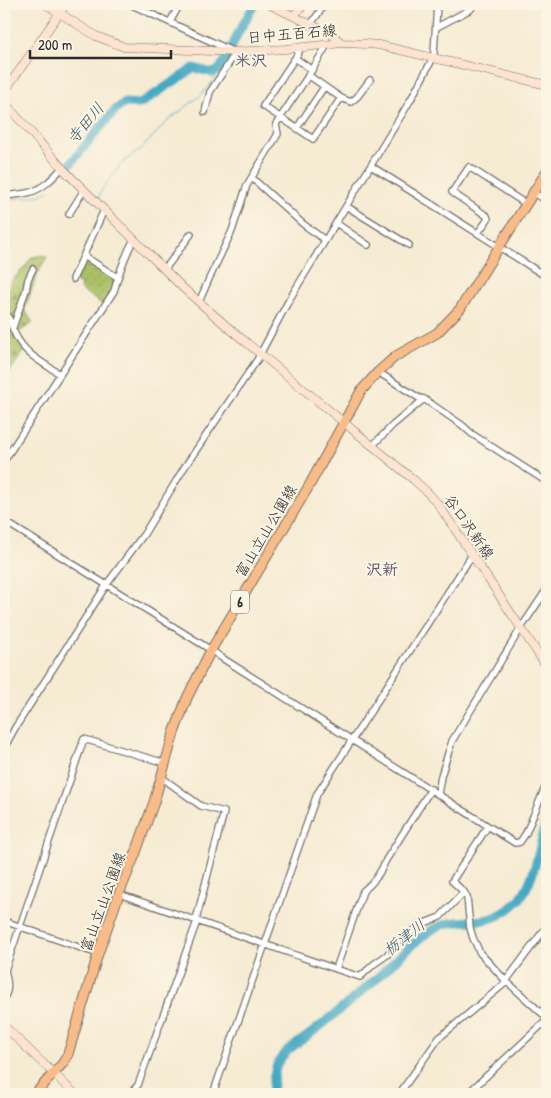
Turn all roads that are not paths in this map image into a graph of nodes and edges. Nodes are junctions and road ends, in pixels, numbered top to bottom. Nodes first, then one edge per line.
1 (45, 4) edge
2 (66, 4) edge
3 (130, 4) edge
4 (180, 4) edge
5 (268, 4) edge
6 (305, 4) edge
7 (324, 4) edge
8 (437, 4) edge
9 (474, 4) edge
10 (60, 13) junction
11 (293, 16) junction
12 (170, 22) junction
13 (311, 24) junction
14 (437, 27) junction
15 (342, 43) junction
16 (327, 45) junction
17 (301, 48) junction
18 (234, 52) junction
19 (294, 58) junction
20 (433, 58) junction
21 (312, 70) junction
22 (308, 76) junction
23 (370, 80) dead end
24 (547, 85) edge
25 (324, 87) junction
26 (4, 92) edge
27 (341, 98) junction
28 (4, 102) edge
29 (205, 112) dead end
30 (281, 117) junction
31 (297, 128) junction
32 (371, 166) junction
33 (62, 168) junction
34 (547, 171) edge
35 (252, 178) junction
36 (84, 190) junction
37 (534, 192) junction
38 (4, 197) edge
39 (547, 201) edge
40 (526, 204) junction
41 (346, 206) junction
42 (104, 210) junction
43 (69, 214) dead end
44 (336, 223) junction
45 (478, 233) junction
46 (191, 234) dead end
47 (134, 240) junction
48 (325, 240) junction
49 (368, 245) dead end
50 (408, 246) dead end
51 (500, 246) junction
52 (84, 256) junction
53 (33, 269) dead end
54 (165, 269) junction
55 (547, 276) edge
56 (118, 277) junction
57 (73, 279) dead end
58 (199, 302) junction
59 (8, 316) dead end
60 (13, 327) junction
61 (260, 354) junction
62 (378, 372) junction
63 (60, 374) junction
64 (424, 399) junction
65 (344, 423) junction
66 (372, 446) junction
67 (4, 461) edge
68 (547, 482) edge
69 (4, 521) edge
70 (472, 555) junction
71 (107, 584) junction
72 (547, 589) edge
73 (521, 628) junction
74 (211, 650) junction
75 (547, 667) edge
76 (352, 740) junction
77 (4, 748) edge
78 (165, 763) junction
79 (161, 777) junction
80 (547, 783) edge
81 (431, 789) junction
82 (438, 794) junction
83 (488, 826) junction
84 (464, 892) junction
85 (119, 894) junction
86 (4, 921) edge
87 (196, 921) junction
88 (20, 926) junction
89 (547, 926) edge
90 (264, 944) junction
91 (98, 954) junction
92 (336, 969) junction
93 (507, 981) junction
94 (4, 998) edge
95 (547, 1019) edge
96 (4, 1026) edge
97 (54, 1074) junction
98 (35, 1094) edge
99 (76, 1094) edge
100 (130, 1094) edge
101 (213, 1094) edge
102 (399, 1094) edge
103 (467, 1094) edge

1 - 10 main road, 日中五百石線
2 - 10 main road
3 - 12 street
4 - 12 street
5 - 11 main road
6 - 11 main road
7 - 13 street
8 - 14 street
9 - 14 street
10 - 18 main road, 日中五百石線
10 - 26 main road
11 - 13 main road
12 - 18 street
13 - 15 main road
14 - 20 street
15 - 16 main road, 日中五百石線
15 - 20 main road, 日中五百石線
16 - 17 main road, 日中五百石線
16 - 21 street
17 - 18 main road, 日中五百石線
17 - 19 street
18 - 29 street
19 - 21 street
19 - 30 street
20 - 24 main road, 日中五百石線
20 - 32 street
21 - 22 street
22 - 25 street
22 - 30 street
23 - 27 street
25 - 27 street
25 - 31 street
27 - 31 street
28 - 33 main road, 谷口沢新線
30 - 31 street
30 - 35 street
32 - 41 street
32 - 45 street
33 - 36 main road, 谷口沢新線
33 - 38 street
34 - 37 main road, 富山立山公園線 / 6
35 - 48 street
35 - 58 street
36 - 42 main road, 谷口沢新線
36 - 43 street
37 - 39 street
37 - 40 main road, 富山立山公園線 / 6
40 - 45 street
40 - 51 main road, 富山立山公園線 / 6
41 - 44 street
41 - 50 street
42 - 47 main road, 谷口沢新線
42 - 52 street
44 - 48 street
44 - 49 street
45 - 51 street
46 - 54 street
47 - 54 main road, 谷口沢新線
47 - 56 street
48 - 61 street
51 - 55 street
51 - 62 main road, 富山立山公園線 / 6
52 - 56 street
52 - 57 street
53 - 60 street
54 - 58 main road, 谷口沢新線
56 - 63 street
58 - 61 main road, 谷口沢新線
59 - 60 street
60 - 63 street
61 - 65 main road, 谷口沢新線
61 - 71 street
62 - 64 street
62 - 65 main road, 富山立山公園線 / 6
63 - 67 street
64 - 66 street
64 - 68 street
65 - 66 main road, 谷口沢新線
65 - 74 main road, 富山立山公園線 / 6
66 - 70 main road, 谷口沢新線
69 - 71 street
70 - 73 main road, 谷口沢新線
70 - 76 street
71 - 74 street
71 - 77 street
72 - 73 street
73 - 75 main road, 谷口沢新線
73 - 82 street
74 - 76 street
74 - 78 main road, 富山立山公園線 / 6
76 - 81 street
76 - 90 street
78 - 79 main road, 富山立山公園線 / 6
78 - 88 street
79 - 85 main road, 富山立山公園線 / 6
79 - 87 street
80 - 83 street
81 - 82 street
81 - 92 street
82 - 83 street
83 - 84 street
84 - 92 street
84 - 93 street
85 - 87 street
85 - 91 main road, 富山立山公園線 / 6
86 - 88 street
87 - 90 street
87 - 100 street
88 - 91 street
88 - 94 street
89 - 93 street
90 - 92 street
90 - 101 street
91 - 97 main road, 富山立山公園線 / 6
93 - 95 street
93 - 102 street
95 - 103 street
96 - 97 main road
97 - 98 main road, 富山立山公園線 / 6
97 - 99 main road

